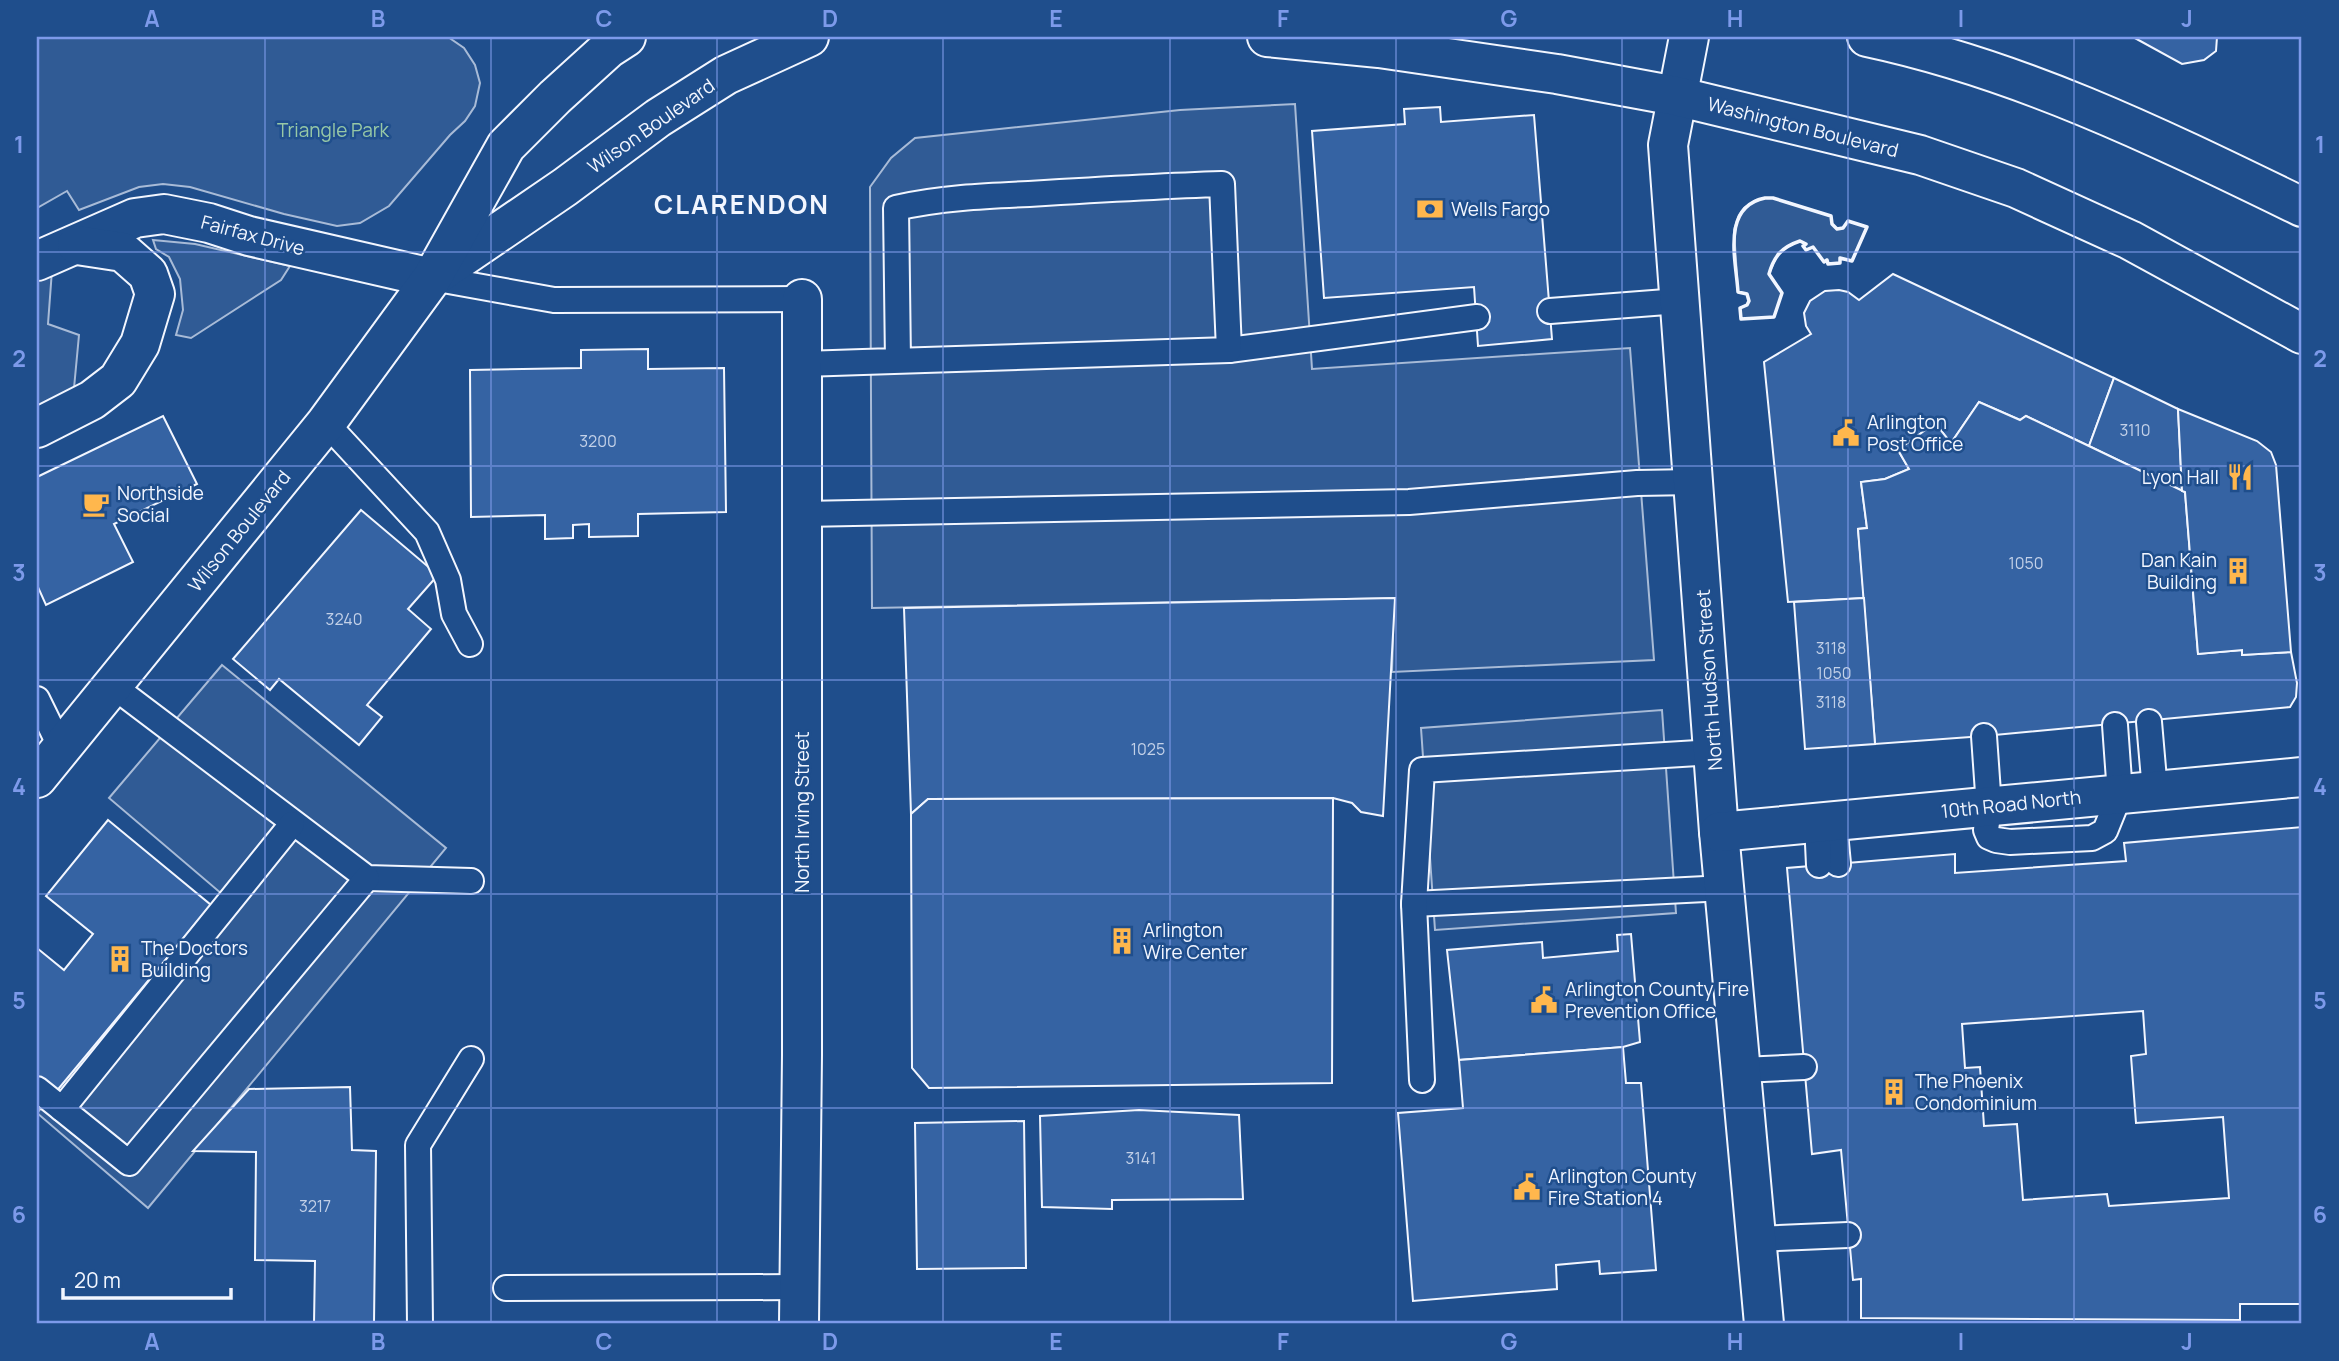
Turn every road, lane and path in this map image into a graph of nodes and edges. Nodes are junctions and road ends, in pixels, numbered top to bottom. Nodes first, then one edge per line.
1 (626, 37) edge
2 (809, 37) edge
3 (1267, 37) edge
4 (1689, 37) edge
5 (1867, 37) edge
6 (1676, 96) junction
7 (2302, 207) edge
8 (77, 244) junction
9 (37, 261) edge
10 (432, 278) junction
11 (802, 299) joint
12 (1679, 300) junction
13 (1550, 311) dead end
14 (1477, 317) dead end
15 (2302, 334) edge
16 (1229, 350) junction
17 (898, 361) junction
18 (803, 364) junction
19 (326, 423) junction
20 (37, 428) edge
21 (1694, 482) junction
22 (803, 514) junction
23 (470, 644) dead end
24 (113, 686) junction
25 (37, 699) edge
26 (2149, 722) dead end
27 (2115, 725) dead end
28 (1984, 736) dead end
29 (61, 748) junction
30 (1714, 752) junction
31 (2302, 777) edge
32 (37, 778) edge
33 (2138, 792) junction
34 (1989, 807) junction
35 (1825, 822) junction
36 (292, 824) junction
37 (1719, 832) junction
38 (1828, 864) dead end
39 (367, 878) junction
40 (471, 881) dead end
41 (1725, 888) junction
42 (1414, 904) junction
43 (471, 1059) dead end
44 (1804, 1067) dead end
45 (1742, 1070) junction
46 (1422, 1080) dead end
47 (37, 1089) edge
48 (62, 1109) junction
49 (1848, 1235) dead end
50 (1756, 1239) junction
51 (800, 1287) junction
52 (506, 1288) dead end
53 (420, 1324) edge
54 (799, 1324) edge
55 (1764, 1324) edge

1 - 10 street, Wilson Boulevard
2 - 10 street, Wilson Boulevard
3 - 6 street, Washington Boulevard
4 - 6 street, North Hudson Street
5 - 7 street
6 - 12 street, North Hudson Street
6 - 15 street, Washington Boulevard
8 - 9 street, Fairfax Drive
8 - 10 street, Fairfax Drive
8 - 20 street
10 - 11 lane
10 - 19 street, Wilson Boulevard
11 - 18 street, North Irving Street
12 - 13 lane
12 - 21 street, North Hudson Street
14 - 16 lane
16 - 17 lane
16 - 17 lane
17 - 18 lane
18 - 22 street, North Irving Street
19 - 23 lane
19 - 24 street, Wilson Boulevard
21 - 22 lane
21 - 30 street, North Hudson Street
22 - 51 street, North Irving Street
24 - 29 street, Wilson Boulevard
24 - 36 lane
25 - 29 lane
26 - 33 lane
27 - 33 lane
28 - 34 lane
29 - 32 street, Wilson Boulevard
30 - 37 street, North Hudson Street
30 - 42 lane
31 - 33 street, 10th Road North
33 - 34 street, 10th Road North
34 - 35 street, 10th Road North
35 - 37 street, 10th Road North
35 - 38 lane
36 - 39 lane
36 - 48 lane
37 - 41 street, North Hudson Street
39 - 40 lane
39 - 48 lane
41 - 42 lane
41 - 45 street, North Hudson Street
42 - 46 lane
43 - 53 lane
44 - 45 lane
45 - 50 street, North Hudson Street
47 - 48 lane
49 - 50 lane
50 - 55 street, North Hudson Street
51 - 52 lane
51 - 54 street, North Irving Street

